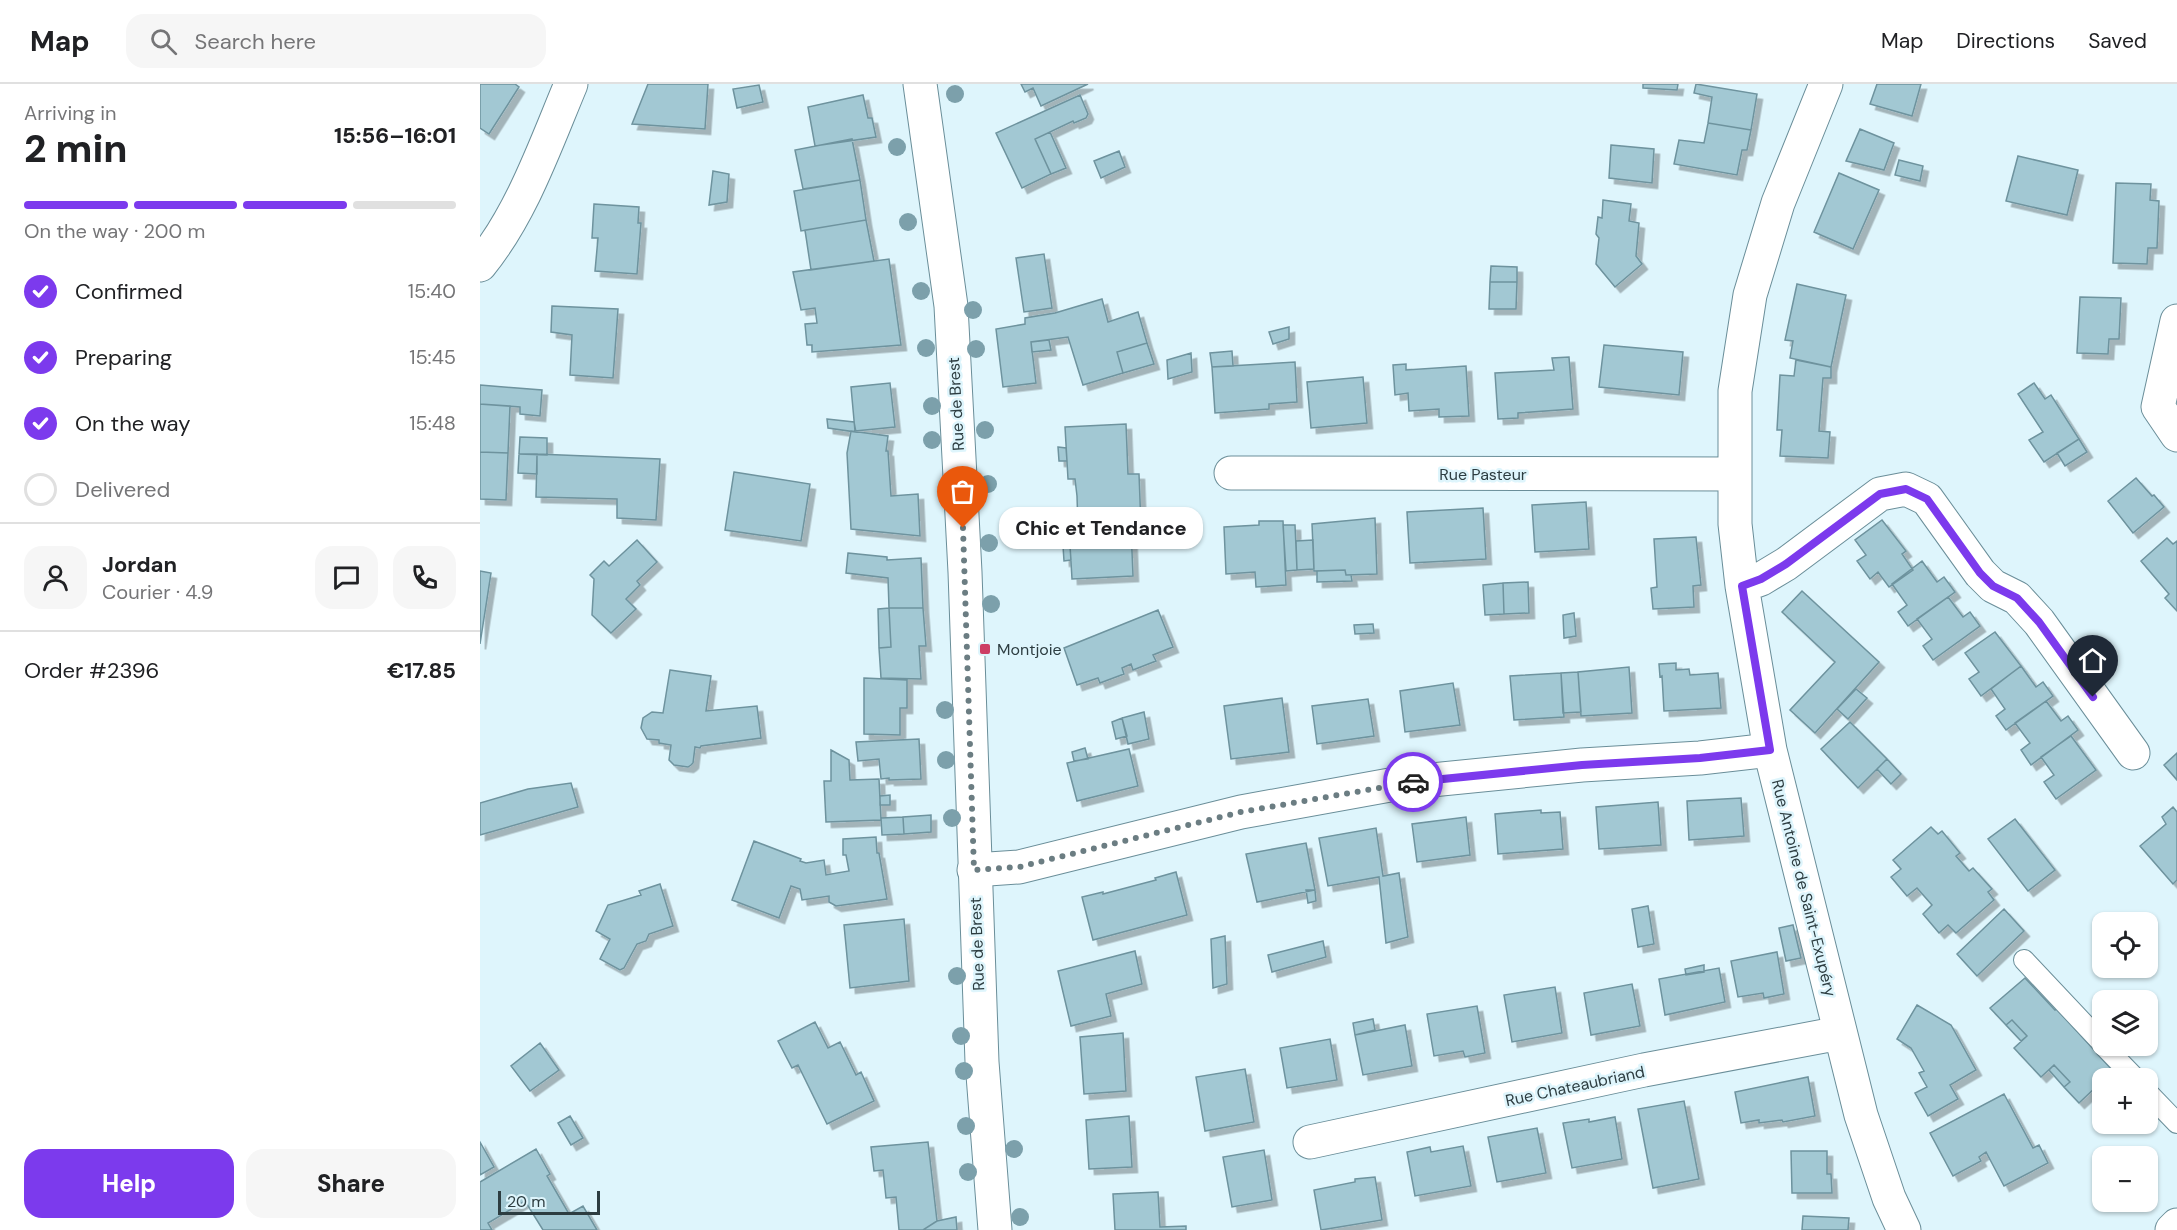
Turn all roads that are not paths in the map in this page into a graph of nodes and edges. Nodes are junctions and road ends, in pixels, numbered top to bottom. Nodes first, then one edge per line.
1 (572, 84) edge
2 (920, 84) edge
3 (1826, 84) edge
4 (480, 265) edge
5 (2177, 321) edge
6 (2177, 435) edge
7 (1231, 473) dead end
8 (1736, 474) junction
9 (1742, 586) junction
10 (1770, 750) junction
11 (2133, 753) dead end
12 (974, 870) junction
13 (2024, 960) dead end
14 (1840, 1033) junction
15 (2092, 1033) edge
16 (2114, 1056) edge
17 (2125, 1068) edge
18 (2158, 1103) edge
19 (2177, 1123) edge
20 (1310, 1142) dead end
21 (2177, 1225) edge
22 (995, 1230) edge
23 (1904, 1230) edge
24 (2172, 1230) edge

1 - 4 street
2 - 12 street, Rue de Brest
3 - 8 street, Rue Antoine de Saint-Exupéry
5 - 6 street
7 - 8 street, Rue Pasteur
8 - 9 street, Rue Antoine de Saint-Exupéry
9 - 10 street, Rue Antoine de Saint-Exupéry
9 - 11 street
10 - 12 street
10 - 14 street, Rue Antoine de Saint-Exupéry
12 - 22 street, Rue de Brest
13 - 15 lane
14 - 20 street, Rue Chateaubriand
14 - 23 street, Rue Antoine de Saint-Exupéry
16 - 17 lane
18 - 19 lane
21 - 24 street

